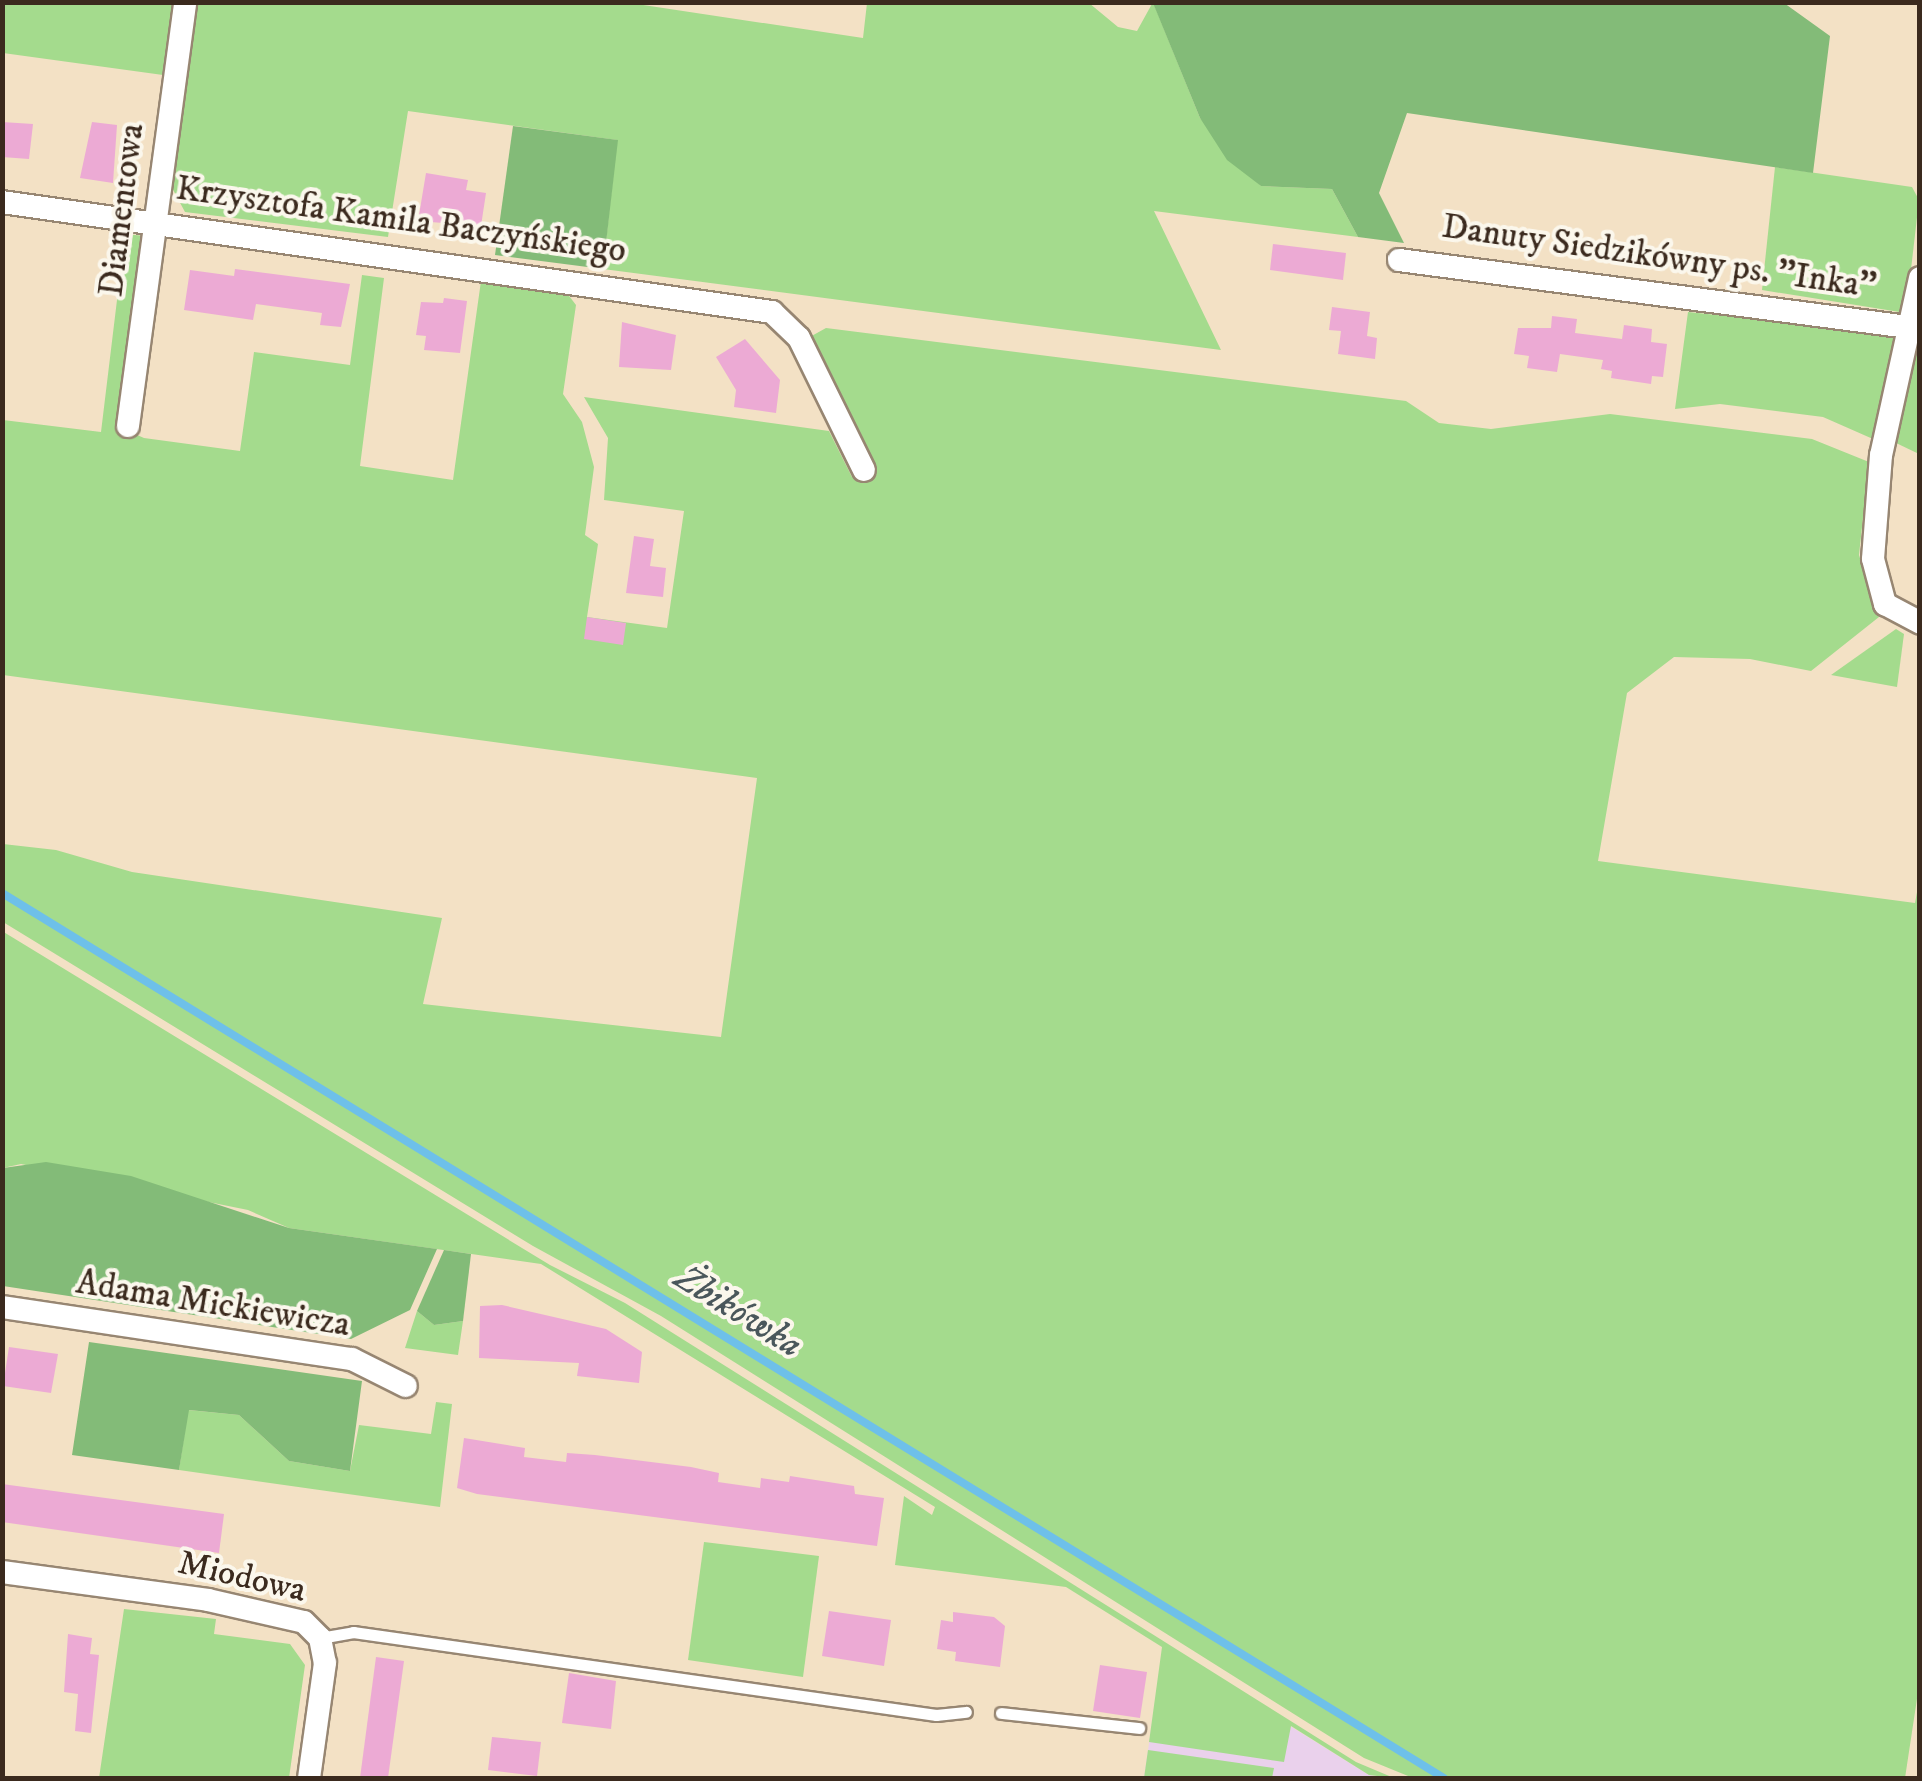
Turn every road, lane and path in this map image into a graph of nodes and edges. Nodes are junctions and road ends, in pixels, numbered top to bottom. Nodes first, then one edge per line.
1 (185, 2) edge
2 (2, 202) edge
3 (158, 222) junction
4 (1400, 260) dead end
5 (1920, 278) edge
6 (1908, 327) junction
7 (128, 426) dead end
8 (864, 470) dead end
9 (1914, 622) edge
10 (2, 1308) edge
11 (406, 1386) dead end
12 (2, 1572) edge
13 (320, 1638) junction
14 (966, 1712) dead end
15 (1002, 1713) dead end
16 (1138, 1728) dead end
17 (309, 1778) edge

1 - 3 street, Diamentowa
2 - 3 street, Krzysztofa Kamila Baczyńskiego
3 - 7 street, Diamentowa
3 - 8 street, Krzysztofa Kamila Baczyńskiego
4 - 6 street, Danuty Siedzikówny ps. "Inka"
5 - 6 street
6 - 9 street
10 - 11 street, Adama Mickiewicza
12 - 13 street, Miodowa
13 - 14 lane
13 - 17 street, Miodowa
15 - 16 lane

